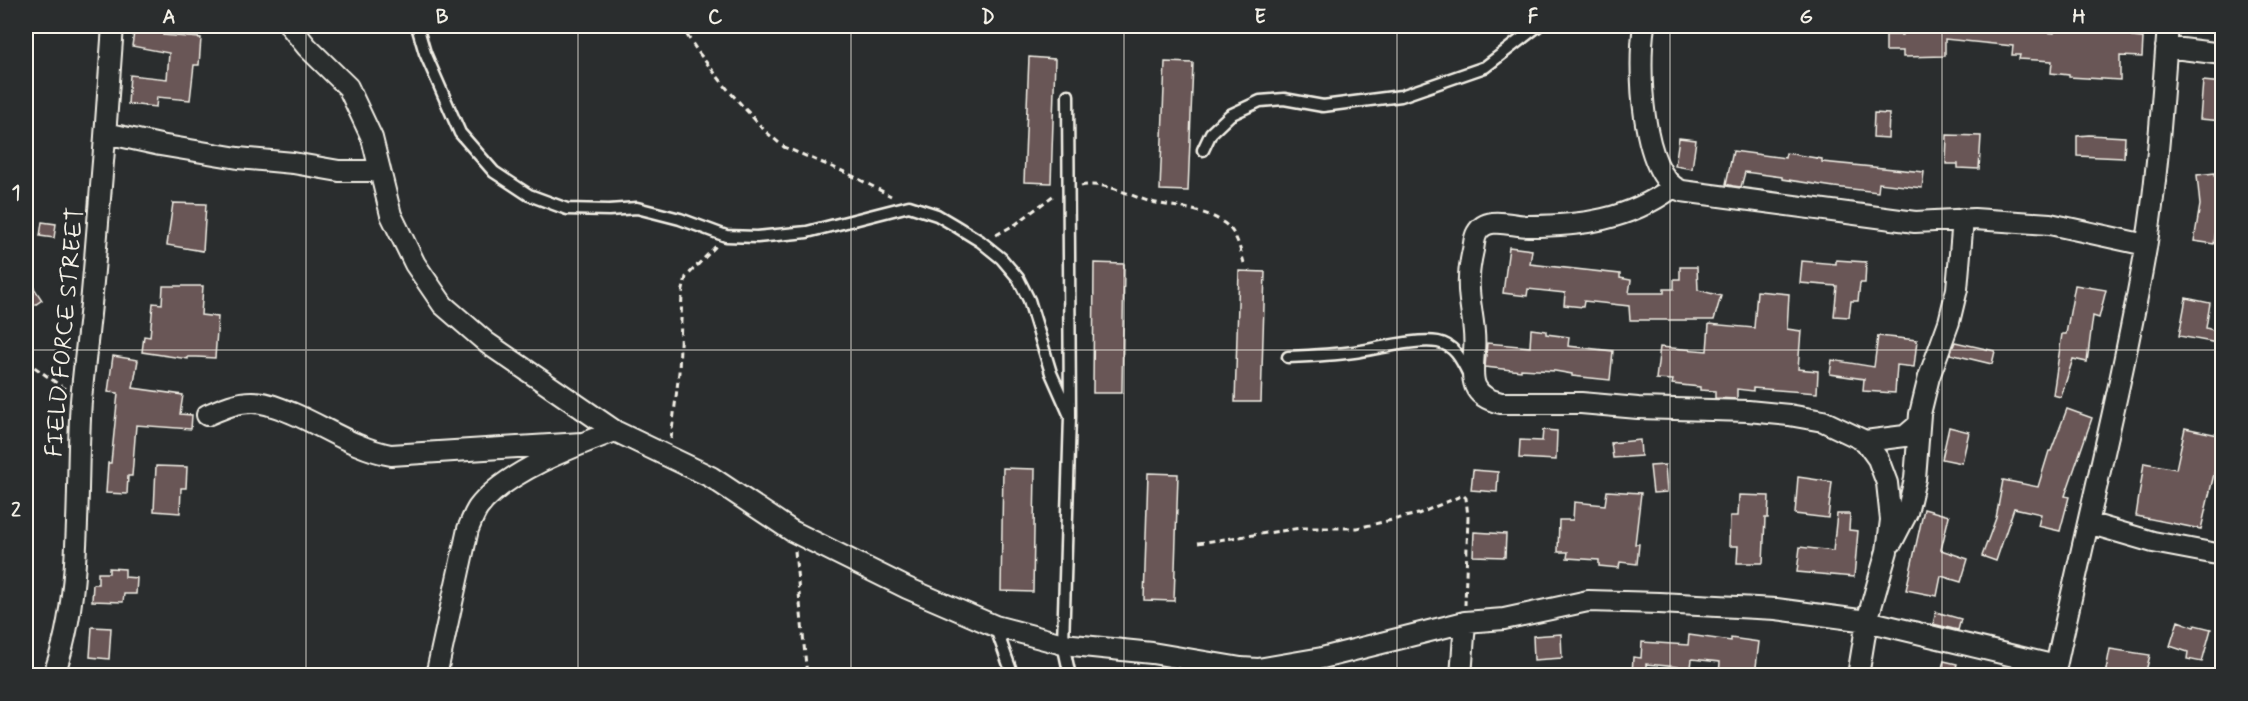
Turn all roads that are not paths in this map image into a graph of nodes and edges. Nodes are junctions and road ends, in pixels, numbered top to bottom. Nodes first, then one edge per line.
1 (113, 26) edge
2 (290, 26) edge
3 (417, 26) edge
4 (1538, 26) edge
5 (1644, 26) edge
6 (2168, 26) edge
7 (2166, 47) junction
8 (2223, 54) edge
9 (1068, 95) dead end
10 (106, 133) junction
11 (1203, 150) dead end
12 (380, 171) junction
13 (1672, 188) junction
14 (1963, 219) junction
15 (2146, 245) junction
16 (1288, 357) dead end
17 (1472, 380) junction
18 (207, 415) dead end
19 (1070, 416) junction
20 (1919, 424) junction
21 (615, 431) junction
22 (1865, 441) junction
23 (582, 443) junction
24 (2088, 523) junction
25 (1887, 551) junction
26 (2223, 555) edge
27 (1867, 621) junction
28 (1464, 622) junction
29 (994, 626) junction
30 (1063, 644) junction
31 (2055, 671) edge
32 (53, 675) edge
33 (436, 675) edge
34 (1012, 675) edge
35 (1070, 675) edge
36 (1461, 675) edge
37 (1858, 675) edge

1 - 10 street, FIELD FORCE STREET
2 - 12 street
3 - 19 lane
4 - 11 lane
5 - 13 street
6 - 7 street
7 - 8 street
7 - 15 street
9 - 19 lane
10 - 12 street
10 - 32 street, FIELD FORCE STREET
12 - 21 street
13 - 14 street
13 - 17 street
14 - 15 street
14 - 20 street
15 - 24 street
16 - 17 lane
17 - 22 street
18 - 23 street
19 - 30 lane
20 - 22 street
20 - 25 street
21 - 23 street
21 - 29 street
22 - 25 street
23 - 33 street
24 - 26 street
24 - 31 street
25 - 27 street
27 - 28 street
27 - 31 street
27 - 37 street
28 - 30 street
28 - 36 street
29 - 30 street
29 - 34 lane
30 - 35 lane

